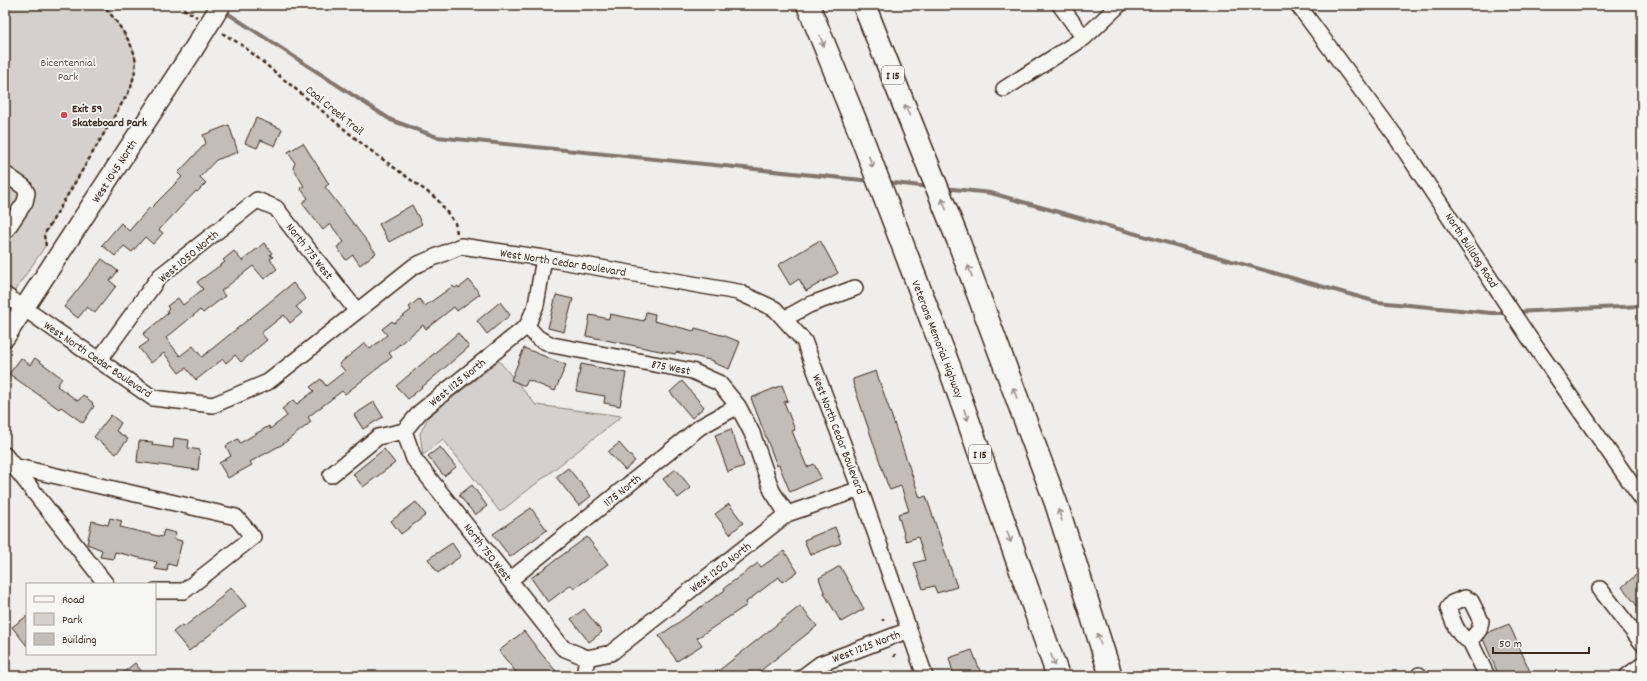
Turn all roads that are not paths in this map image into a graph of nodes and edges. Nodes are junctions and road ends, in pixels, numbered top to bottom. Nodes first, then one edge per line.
1 (222, 5) edge
2 (808, 5) edge
3 (864, 5) edge
4 (1060, 5) edge
5 (1119, 5) edge
6 (1298, 5) edge
7 (1084, 38) junction
8 (1004, 89) dead end
9 (5, 174) edge
10 (257, 200) joint
11 (5, 232) edge
12 (544, 258) junction
13 (855, 288) dead end
14 (5, 294) edge
15 (24, 310) junction
16 (356, 310) junction
17 (784, 319) junction
18 (527, 326) junction
19 (5, 337) edge
20 (99, 360) junction
21 (738, 406) junction
22 (404, 431) junction
23 (9, 461) edge
24 (331, 475) dead end
25 (860, 489) junction
26 (1642, 499) edge
27 (788, 514) junction
28 (510, 580) junction
29 (105, 583) edge
30 (1600, 589) dead end
31 (156, 591) edge
32 (909, 630) junction
33 (1470, 641) dead end
34 (1642, 643) edge
35 (587, 658) junction
36 (1642, 665) edge
37 (584, 676) edge
38 (804, 676) edge
39 (925, 676) edge
40 (1058, 676) edge
41 (1111, 676) edge
42 (1487, 676) edge
43 (1626, 676) edge

1 - 15 main road, West 1045 North, bridge
2 -> 40 highway, Veterans Memorial Highway / I 15
41 -> 3 highway, I 15
4 - 7 street
5 - 7 street
6 - 26 street, North Bulldog Road
7 - 8 street
9 - 11 street
10 - 16 street, North 775 West
10 - 20 street, West 1050 North
12 - 16 street, West North Cedar Boulevard
12 - 17 street, West North Cedar Boulevard
12 - 18 street, West 1125 North
13 - 17 street
14 - 15 street, West North Cedar Boulevard
15 - 19 main road, West 1045 North
15 - 20 street, West North Cedar Boulevard
16 - 20 street, West North Cedar Boulevard
17 - 25 street, West North Cedar Boulevard
18 - 21 street, 875 West
18 - 22 street, West 1125 North
21 - 27 street, 875 West
21 - 28 street, 1175 North
22 - 24 street
22 - 28 street, North 750 West
23 - 29 street
23 - 31 street
25 - 27 street, West 1200 North
25 - 32 street, West North Cedar Boulevard
27 - 35 street, West 1200 North
28 - 35 street, North 750 West
30 - 34 street
32 - 38 street, West 1225 North
32 - 39 street, West North Cedar Boulevard
33 - 42 street
35 - 37 street
36 - 43 street

